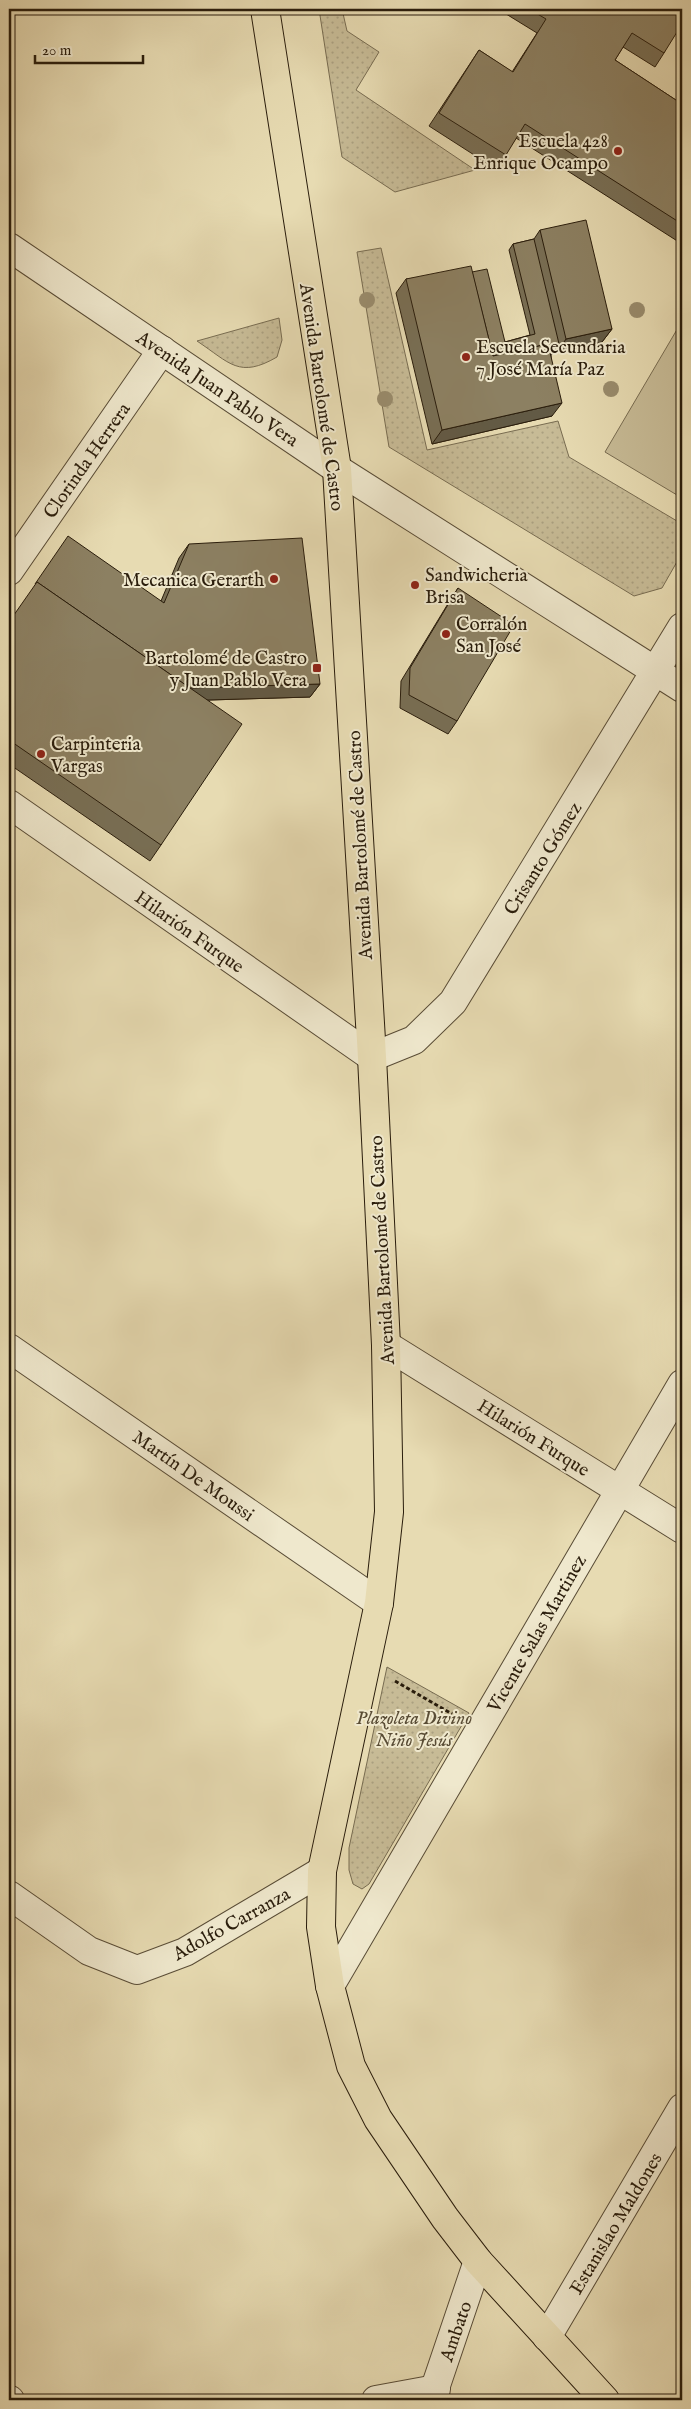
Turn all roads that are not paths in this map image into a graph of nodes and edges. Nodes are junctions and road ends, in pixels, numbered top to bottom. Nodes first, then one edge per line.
1 (265, 9) edge
2 (9, 247) edge
3 (162, 350) junction
4 (337, 469) junction
5 (9, 570) edge
6 (682, 627) edge
7 (656, 671) junction
8 (682, 688) edge
9 (9, 804) edge
10 (372, 1057) junction
11 (386, 1345) junction
12 (9, 1348) edge
13 (682, 1384) edge
14 (619, 1490) junction
15 (682, 1529) edge
16 (379, 1603) junction
17 (322, 1871) junction
18 (9, 1895) edge
19 (330, 1986) junction
20 (682, 2108) edge
21 (478, 2261) junction
22 (547, 2337) junction
23 (433, 2394) edge
24 (376, 2400) edge
25 (605, 2400) edge

1 - 4 main road, Avenida Bartolomé de Castro
2 - 3 street, Avenida Juan Pablo Vera
3 - 4 street, Avenida Juan Pablo Vera
3 - 5 street, Clorinda Herrera
4 - 7 street, Avenida Juan Pablo Vera
4 - 10 main road, Avenida Bartolomé de Castro
6 - 7 street, Crisanto Gómez
7 - 8 street, Avenida Juan Pablo Vera
7 - 10 street, Crisanto Gómez
9 - 10 street, Hilarión Furque
10 - 11 main road, Avenida Bartolomé de Castro
11 - 14 street, Hilarión Furque
11 - 16 main road, Avenida Bartolomé de Castro
12 - 16 street, Martín De Moussi
13 - 14 street, Vicente Salas Martinez
14 - 15 street, Hilarión Furque
14 - 19 street, Vicente Salas Martinez
16 - 17 main road, Avenida Bartolomé de Castro
17 - 18 street, Adolfo Carranza
17 - 19 main road, Avenida Bartolomé de Castro
19 - 21 main road, Avenida Bartolomé de Castro
20 - 22 street, Estanislao Maldones
21 - 22 main road, Avenida Bartolomé de Castro
21 - 23 street, Ambato
22 - 25 main road, Avenida Bartolomé de Castro
23 - 24 street

